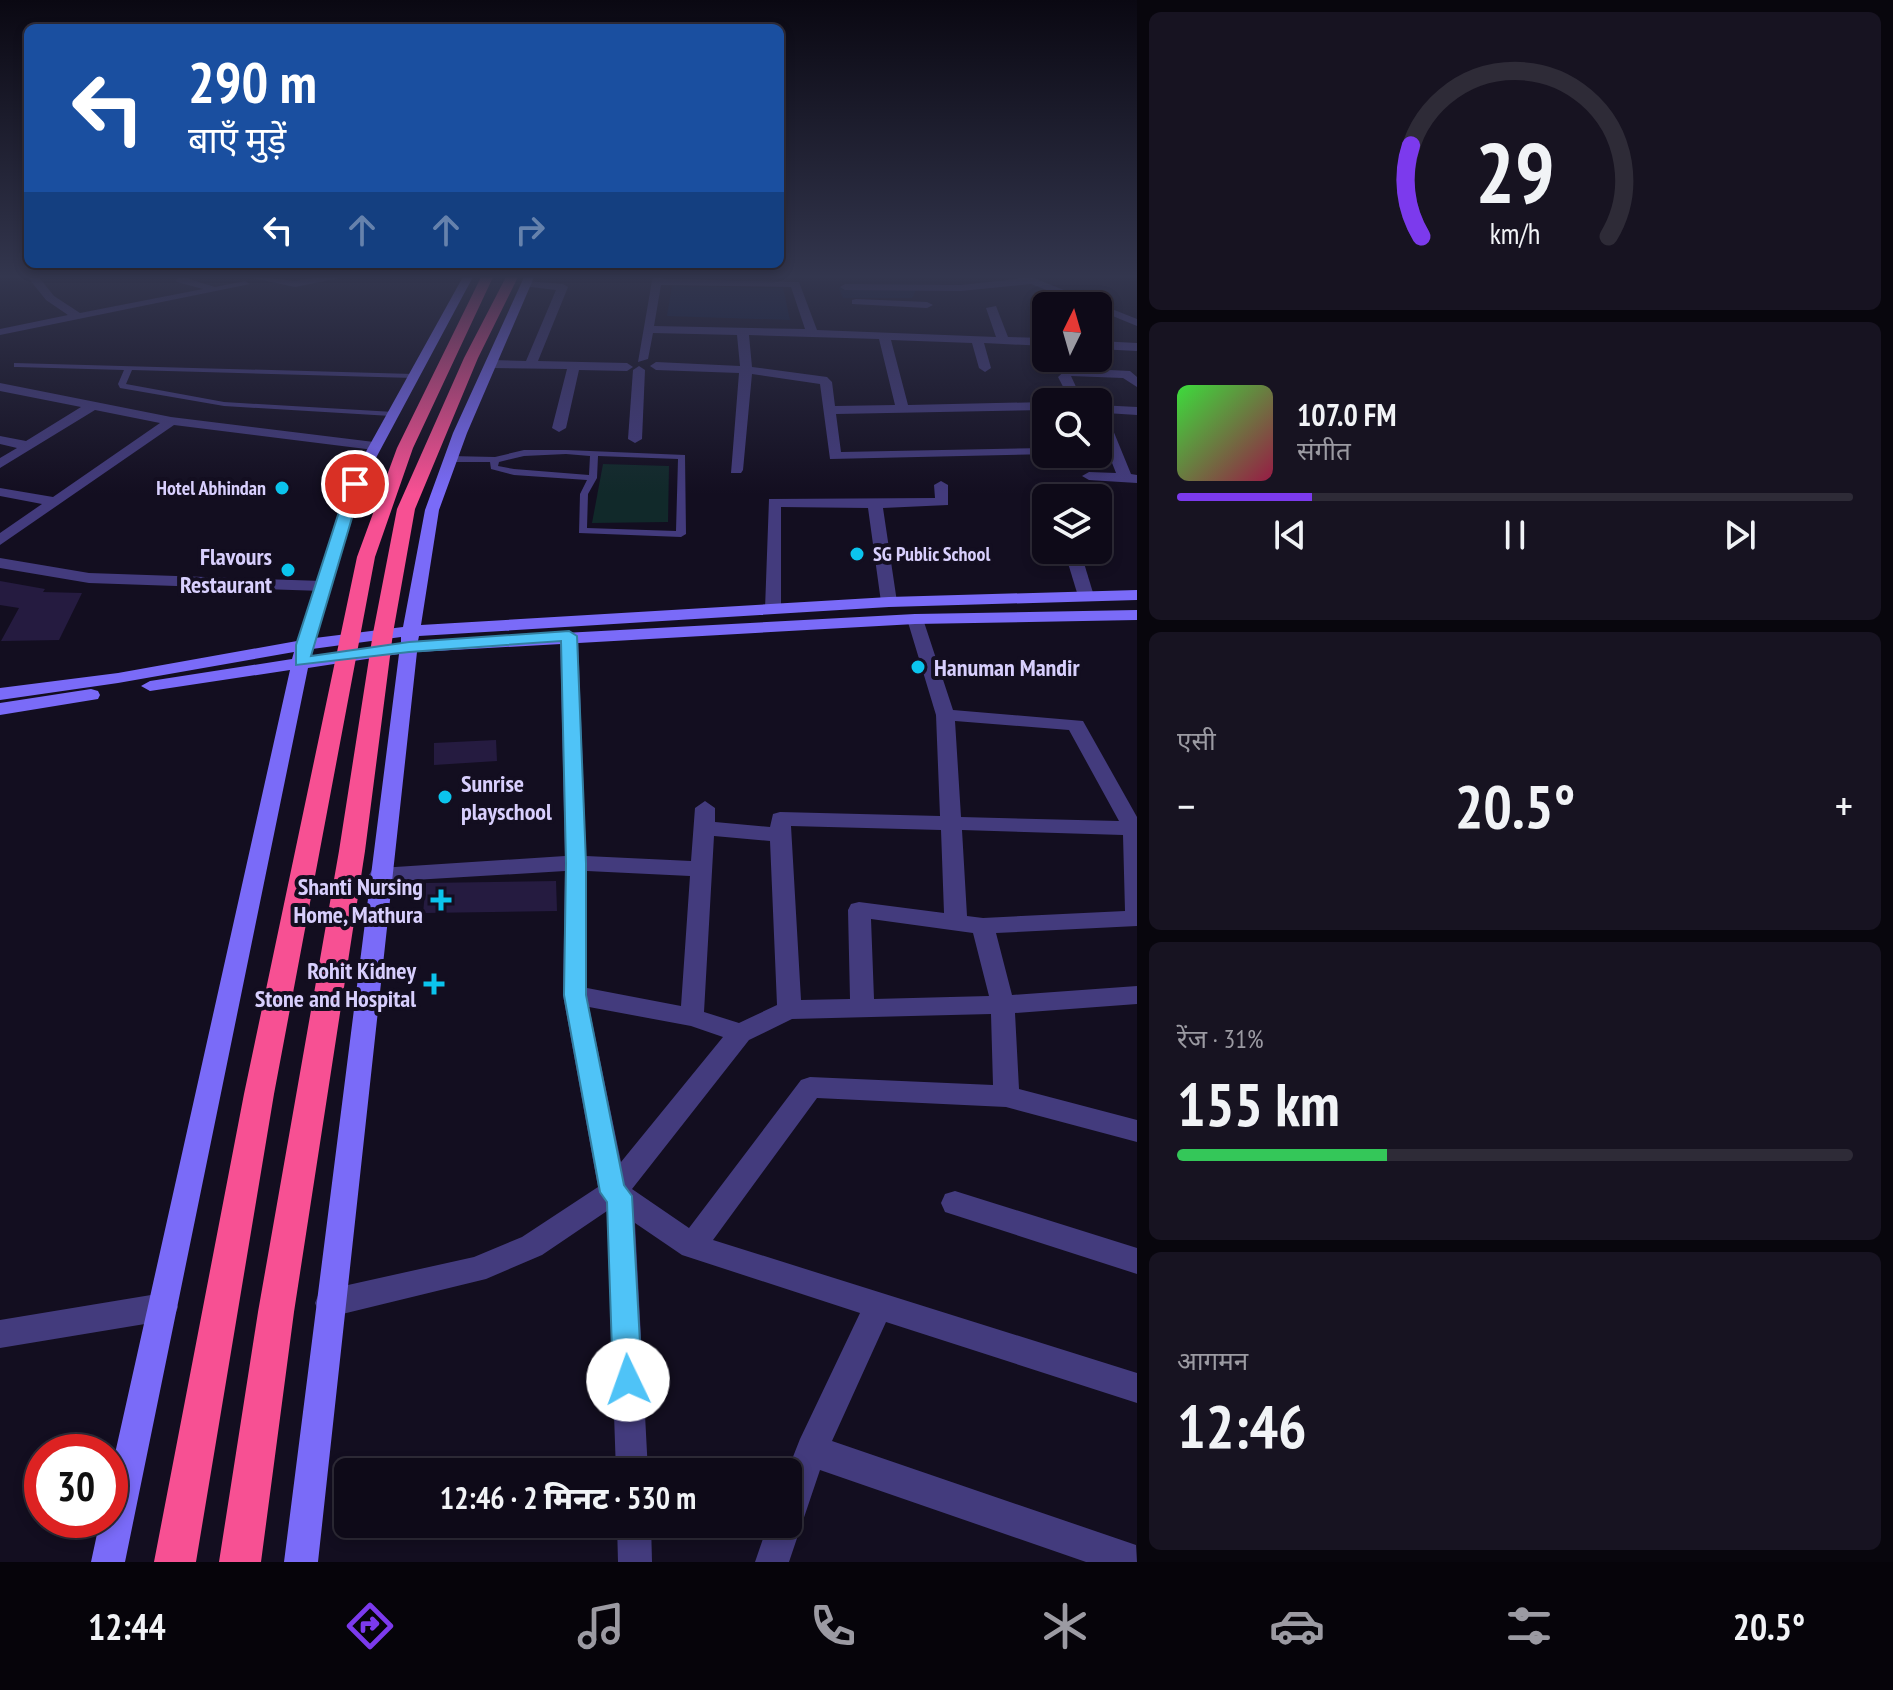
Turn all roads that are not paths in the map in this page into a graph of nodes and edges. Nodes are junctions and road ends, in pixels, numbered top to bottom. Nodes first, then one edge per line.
1 (429, 348) edge
2 (462, 348) edge
3 (467, 348) edge
4 (497, 348) edge
5 (538, 348) edge
6 (642, 348) edge
7 (744, 348) edge
8 (888, 348) edge
9 (980, 348) edge
10 (491, 364) junction
11 (531, 364) junction
12 (17, 365) dead end
13 (574, 365) junction
14 (636, 365) junction
15 (129, 368) junction
16 (985, 368) dead end
17 (746, 370) junction
18 (413, 376) junction
19 (1137, 383) edge
20 (1070, 388) edge
21 (2, 390) edge
22 (92, 406) junction
23 (1032, 406) edge
24 (903, 409) junction
25 (829, 410) junction
26 (1112, 410) edge
27 (1137, 411) edge
28 (391, 414) junction
29 (171, 421) junction
30 (559, 428) dead end
31 (635, 439) dead end
32 (1112, 439) edge
33 (0, 440) edge
34 (29, 446) junction
35 (374, 446) junction
36 (1032, 452) edge
37 (594, 453) junction
38 (450, 459) junction
39 (495, 460) junction
40 (0, 464) edge
41 (736, 470) dead end
42 (1089, 476) dead end
43 (593, 478) junction
44 (1131, 479) edge
45 (941, 485) dead end
46 (0, 492) edge
47 (52, 501) junction
48 (875, 504) junction
49 (0, 540) edge
50 (0, 563) edge
51 (1076, 564) edge
52 (323, 586) junction
53 (1137, 595) edge
54 (1086, 596) junction
55 (889, 602) junction
56 (773, 609) junction
57 (1137, 615) edge
58 (915, 619) junction
59 (569, 636) junction
60 (410, 639) junction
61 (303, 654) junction
62 (0, 694) edge
63 (0, 709) edge
64 (945, 715) junction
65 (949, 823) junction
66 (1133, 828) junction
67 (780, 835) junction
68 (576, 863) junction
69 (701, 869) junction
70 (380, 875) junction
71 (1136, 918) edge
72 (956, 923) junction
73 (983, 926) junction
74 (575, 995) junction
75 (1137, 995) edge
76 (1003, 1005) junction
77 (862, 1007) junction
78 (789, 1010) junction
79 (692, 1017) junction
80 (740, 1033) junction
81 (1006, 1096) junction
82 (1137, 1131) edge
83 (616, 1194) junction
84 (955, 1203) dead end
85 (692, 1246) junction
86 (1137, 1261) edge
87 (330, 1303) junction
88 (879, 1305) junction
89 (163, 1307) junction
90 (0, 1334) edge
91 (1137, 1388) edge
92 (811, 1450) junction
93 (631, 1458) edge
94 (802, 1475) edge
95 (634, 1538) edge
96 (780, 1538) edge
97 (108, 1562) edge
98 (175, 1562) edge
99 (240, 1562) edge
100 (301, 1562) edge
101 (635, 1562) edge
102 (772, 1562) edge
103 (1136, 1562) edge

1 - 18 street
2 - 98 highway
3 - 99 highway
4 - 10 street
5 - 11 street
6 - 14 street
7 - 17 street
8 - 24 street
9 - 16 street
10 - 11 street
10 - 38 street
11 - 13 street
12 - 15 lane
13 - 14 street
13 - 30 street
14 - 17 street
14 - 31 street
15 - 18 lane
15 - 28 lane
17 - 25 street
17 - 41 street
18 - 28 street
19 - 20 street
21 - 22 street
22 - 29 street
22 - 34 street
23 - 24 street
24 - 25 street
25 - 36 street
26 - 27 street
28 - 35 street
29 - 35 street
29 - 47 street
32 - 44 street
33 - 34 street
34 - 40 street
35 - 52 street
37 - 39 lane
37 - 43 lane
37 - 43 lane
38 - 39 lane
38 - 60 street
39 - 43 lane
42 - 44 street
45 - 48 street
46 - 47 street
47 - 49 street
48 - 55 street
48 - 56 street
50 - 52 street
51 - 54 street
52 - 61 street
53 - 54 street
54 - 55 street
55 - 56 street
56 - 60 street
57 - 58 street
58 - 59 street
58 - 64 street
59 - 60 street
59 - 68 street
60 - 61 street
60 - 70 street
61 - 62 street
61 - 63 street
61 - 89 street
64 - 65 street
64 - 66 street
65 - 66 street
65 - 67 street
65 - 72 street
66 - 71 street
67 - 69 street
67 - 78 street
68 - 69 street
68 - 70 street
68 - 74 street
69 - 79 street
70 - 87 street
71 - 73 street
72 - 73 street
72 - 77 street
73 - 76 street
74 - 79 street
74 - 83 street
75 - 76 street
76 - 77 street
76 - 81 street
77 - 78 street
78 - 80 street
79 - 80 street
80 - 83 street
81 - 82 street
81 - 85 street
83 - 85 street
83 - 87 street
83 - 93 street
84 - 86 street
85 - 88 street
87 - 100 street
88 - 91 street
88 - 92 street
89 - 90 street
89 - 97 street
92 - 94 street
92 - 103 street
95 - 101 street
96 - 102 street

